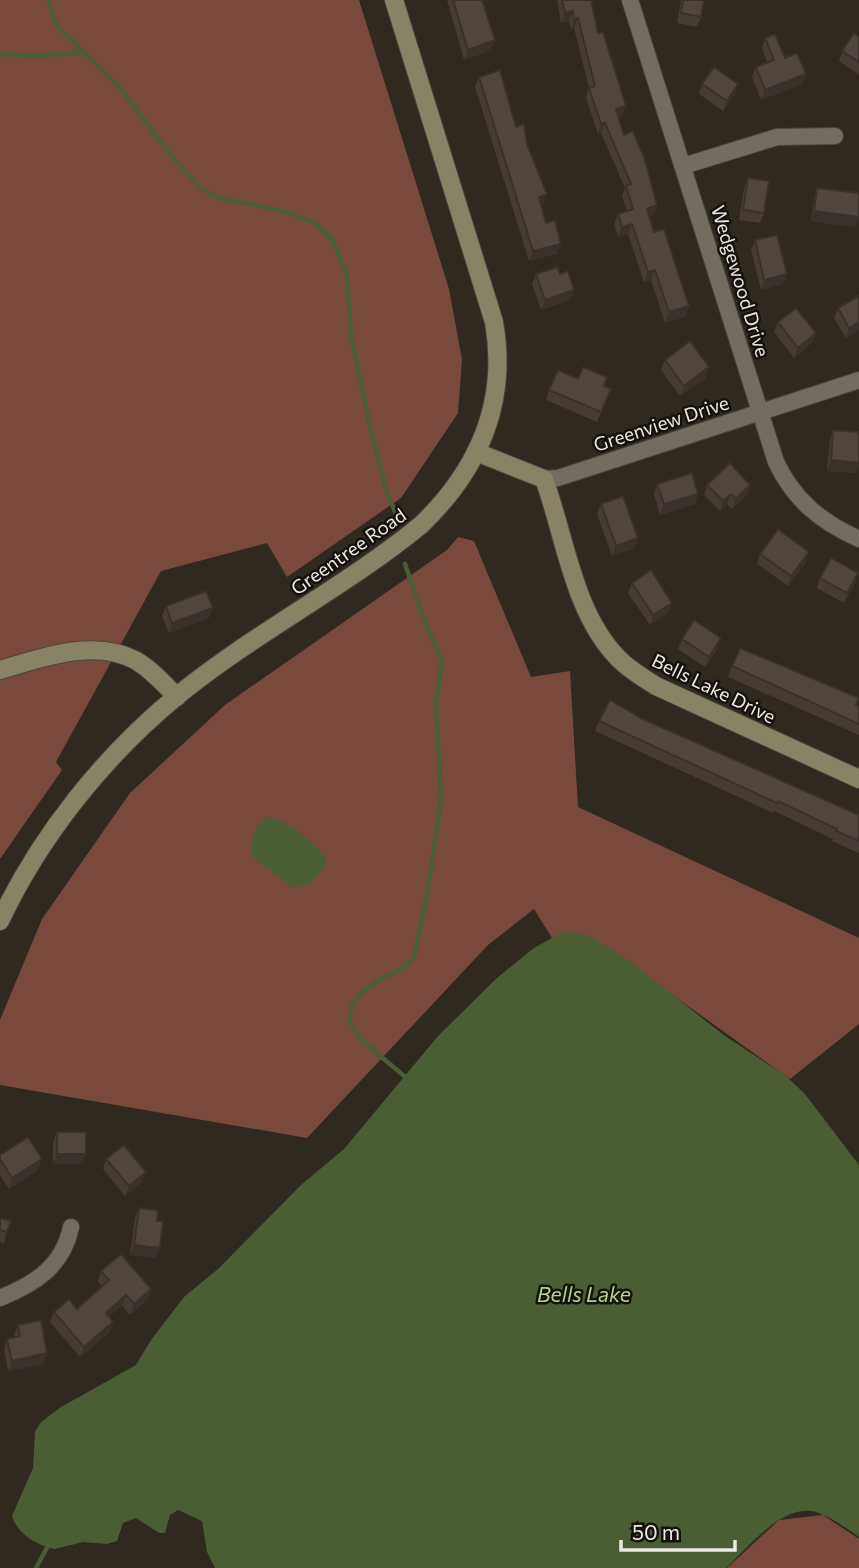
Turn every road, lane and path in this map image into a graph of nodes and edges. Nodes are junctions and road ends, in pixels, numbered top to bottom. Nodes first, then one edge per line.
1 (394, 0) edge
2 (630, 0) edge
3 (835, 136) dead end
4 (683, 166) junction
5 (859, 380) edge
6 (760, 413) junction
7 (475, 452) junction
8 (544, 479) junction
9 (859, 539) edge
10 (0, 670) edge
11 (177, 696) junction
12 (859, 779) edge
13 (0, 921) edge
14 (71, 1227) dead end
15 (0, 1298) edge

1 - 7 street, Greentree Road
2 - 4 street, Wedgewood Drive
3 - 4 street
4 - 6 street, Wedgewood Drive
5 - 6 street, Greenview Drive
6 - 8 street, Greenview Drive
6 - 9 street, Wedgewood Drive
7 - 8 street
7 - 11 street, Greentree Road
8 - 12 street, Bells Lake Drive
10 - 11 street
11 - 13 street, Greentree Road
14 - 15 street

